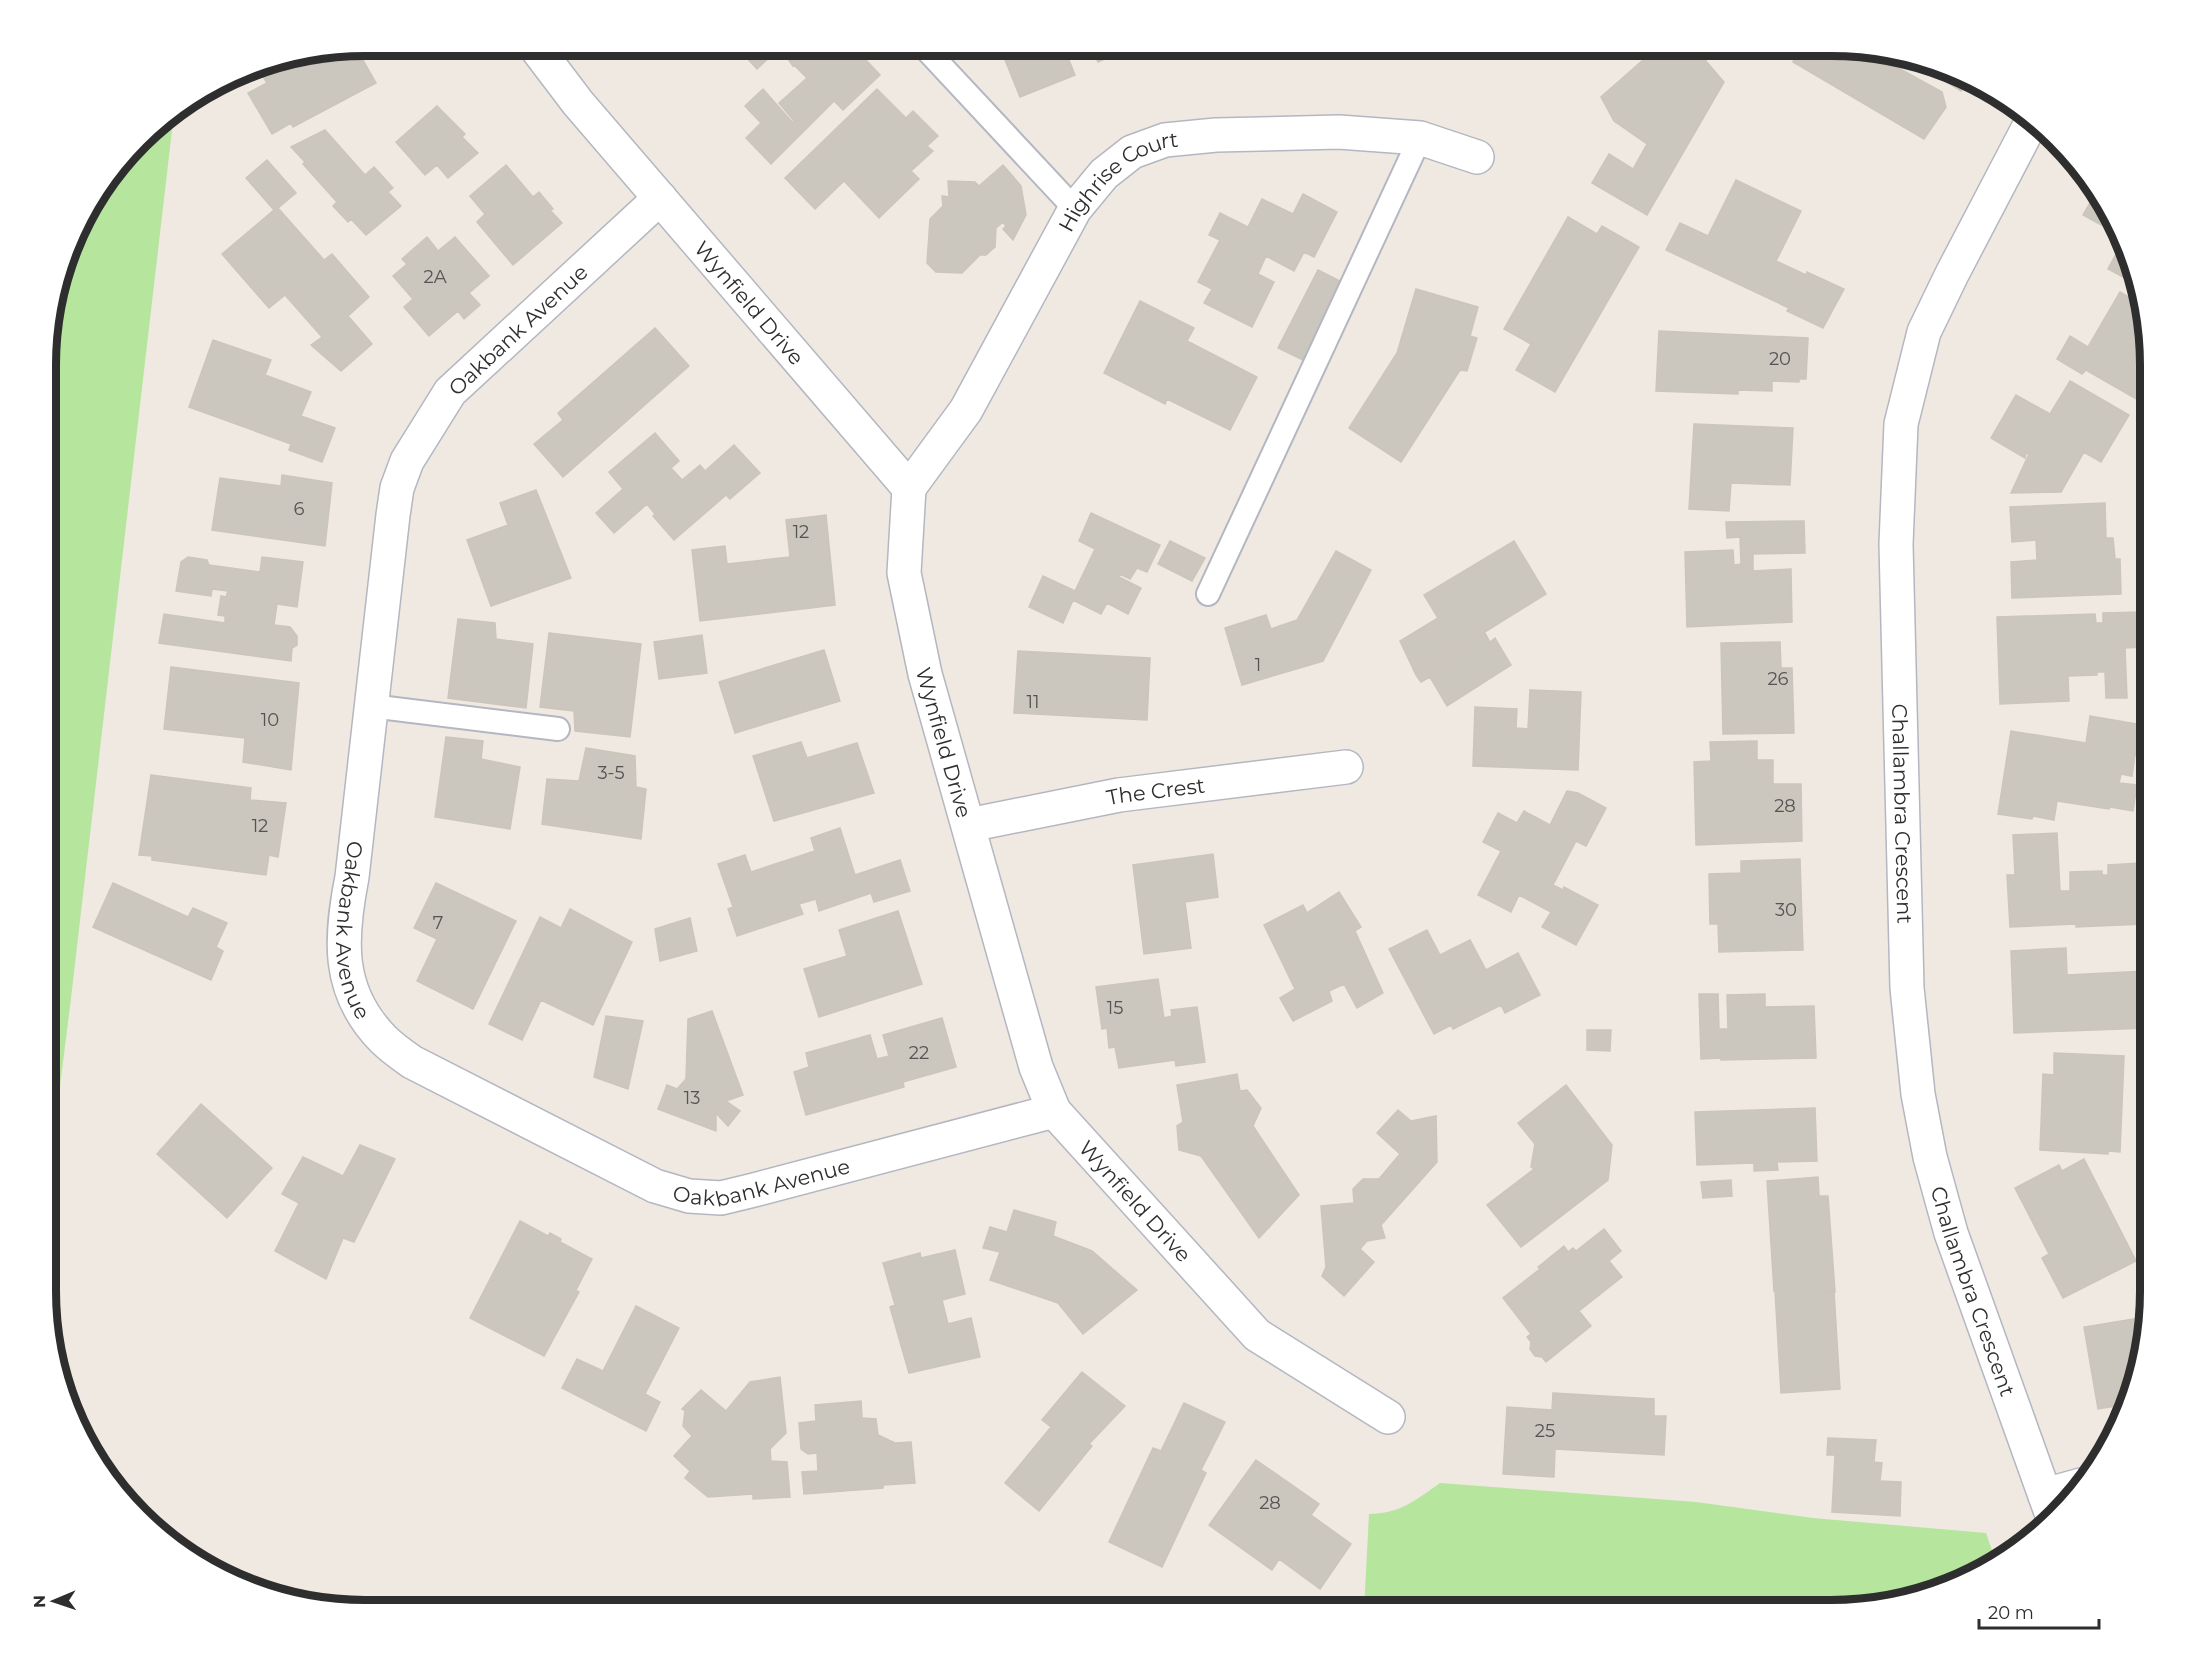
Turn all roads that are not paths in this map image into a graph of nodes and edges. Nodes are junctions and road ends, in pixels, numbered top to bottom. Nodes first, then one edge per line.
1 (543, 56) edge
2 (932, 56) edge
3 (2029, 127) edge
4 (1420, 138) junction
5 (1477, 157) dead end
6 (660, 198) junction
7 (1076, 209) junction
8 (909, 488) junction
9 (1208, 594) dead end
10 (371, 706) junction
11 (558, 729) dead end
12 (1346, 767) dead end
13 (969, 825) junction
14 (1054, 1111) junction
15 (1388, 1417) dead end
16 (2048, 1505) edge

1 - 6 street, Wynfield Drive
2 - 7 lane
3 - 16 street, Challambra Crescent
4 - 5 street, Highrise Court
4 - 7 street, Highrise Court
4 - 9 lane
6 - 8 street, Wynfield Drive
6 - 10 street, Oakbank Avenue
7 - 8 street, Highrise Court
8 - 13 street, Wynfield Drive
10 - 11 lane
10 - 14 street, Oakbank Avenue
12 - 13 street, The Crest
13 - 14 street, Wynfield Drive
14 - 15 street, Wynfield Drive

